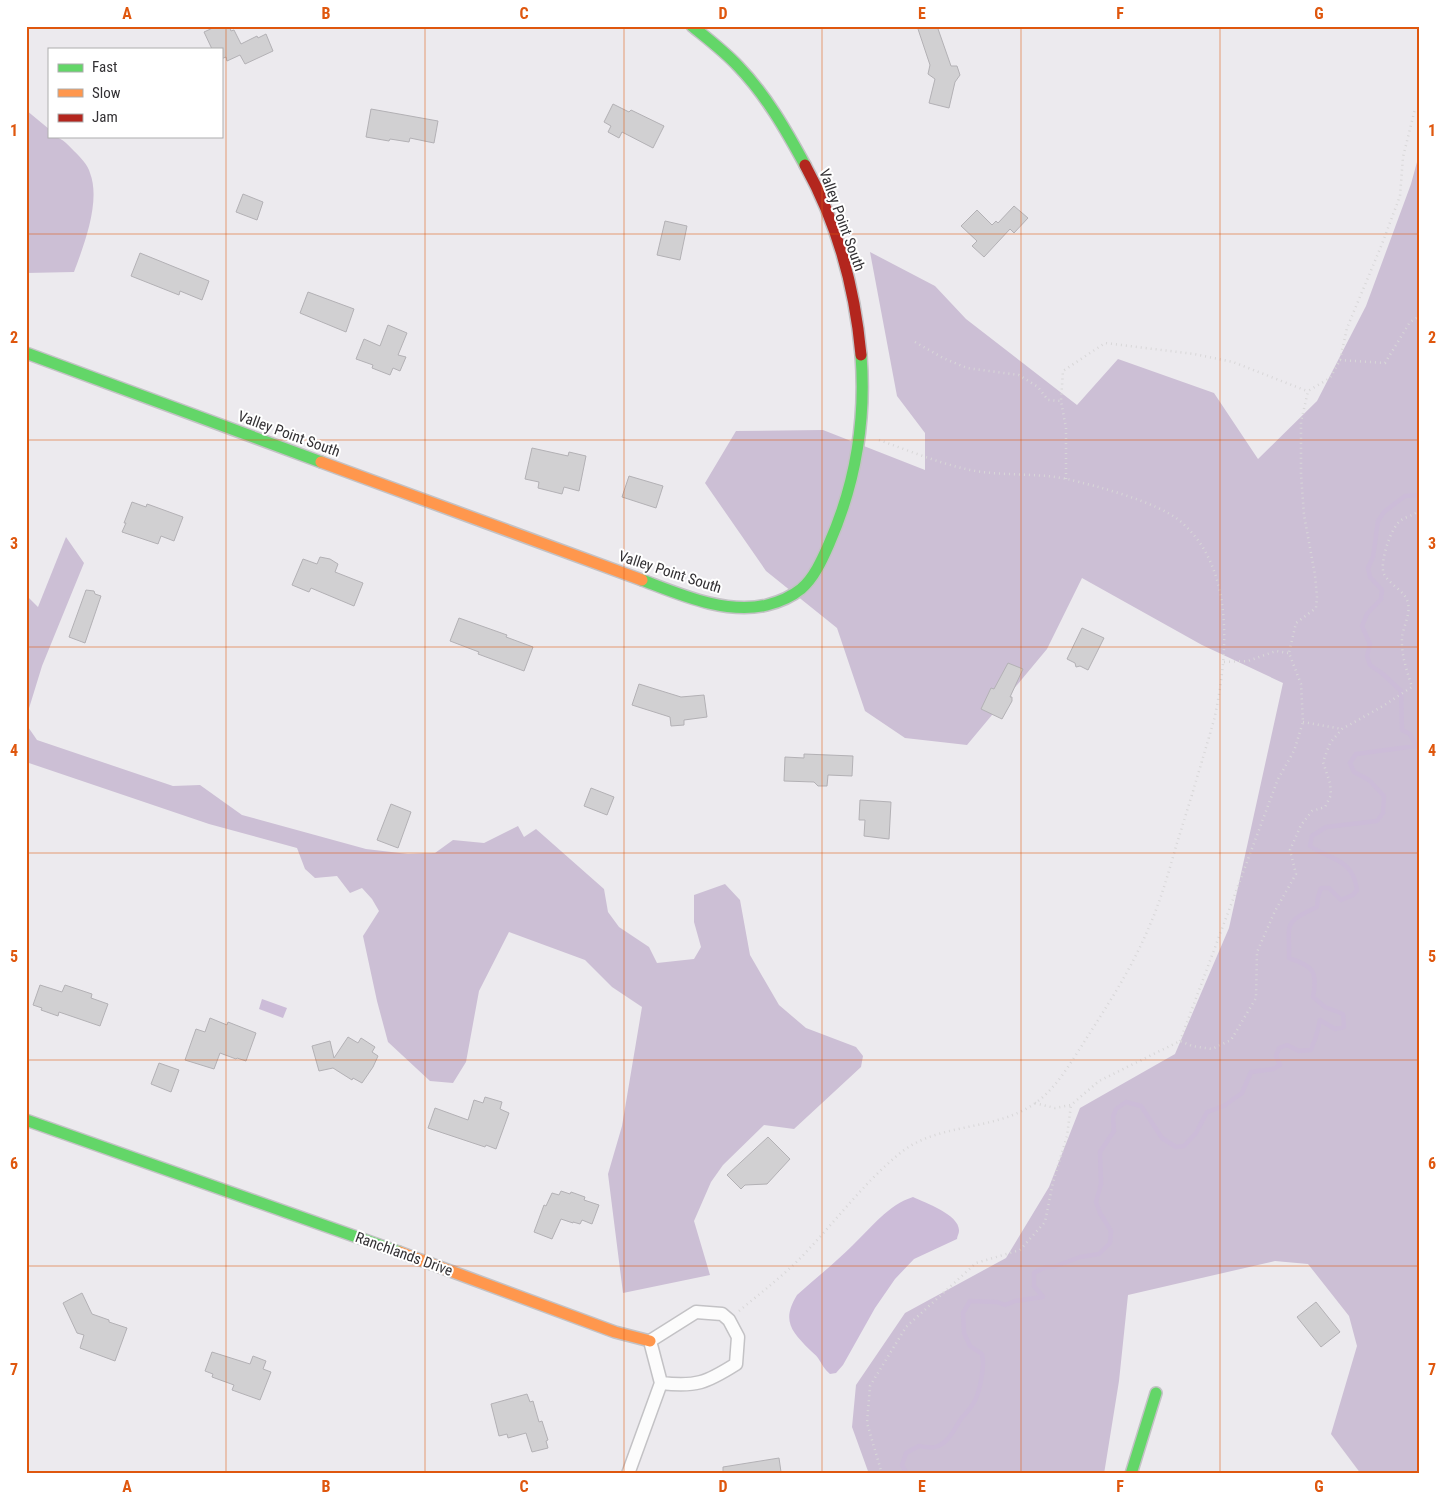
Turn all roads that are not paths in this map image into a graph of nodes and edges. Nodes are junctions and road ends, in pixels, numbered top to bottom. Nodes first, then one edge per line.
1 (692, 26) edge
2 (26, 353) edge
3 (26, 1120) edge
4 (650, 1341) junction
5 (661, 1383) junction
6 (1156, 1393) dead end
7 (628, 1474) edge
8 (1131, 1474) edge

1 - 2 street, Valley Point South
3 - 4 street, Ranchlands Drive
4 - 5 street
4 - 5 street
5 - 7 street
6 - 8 street

